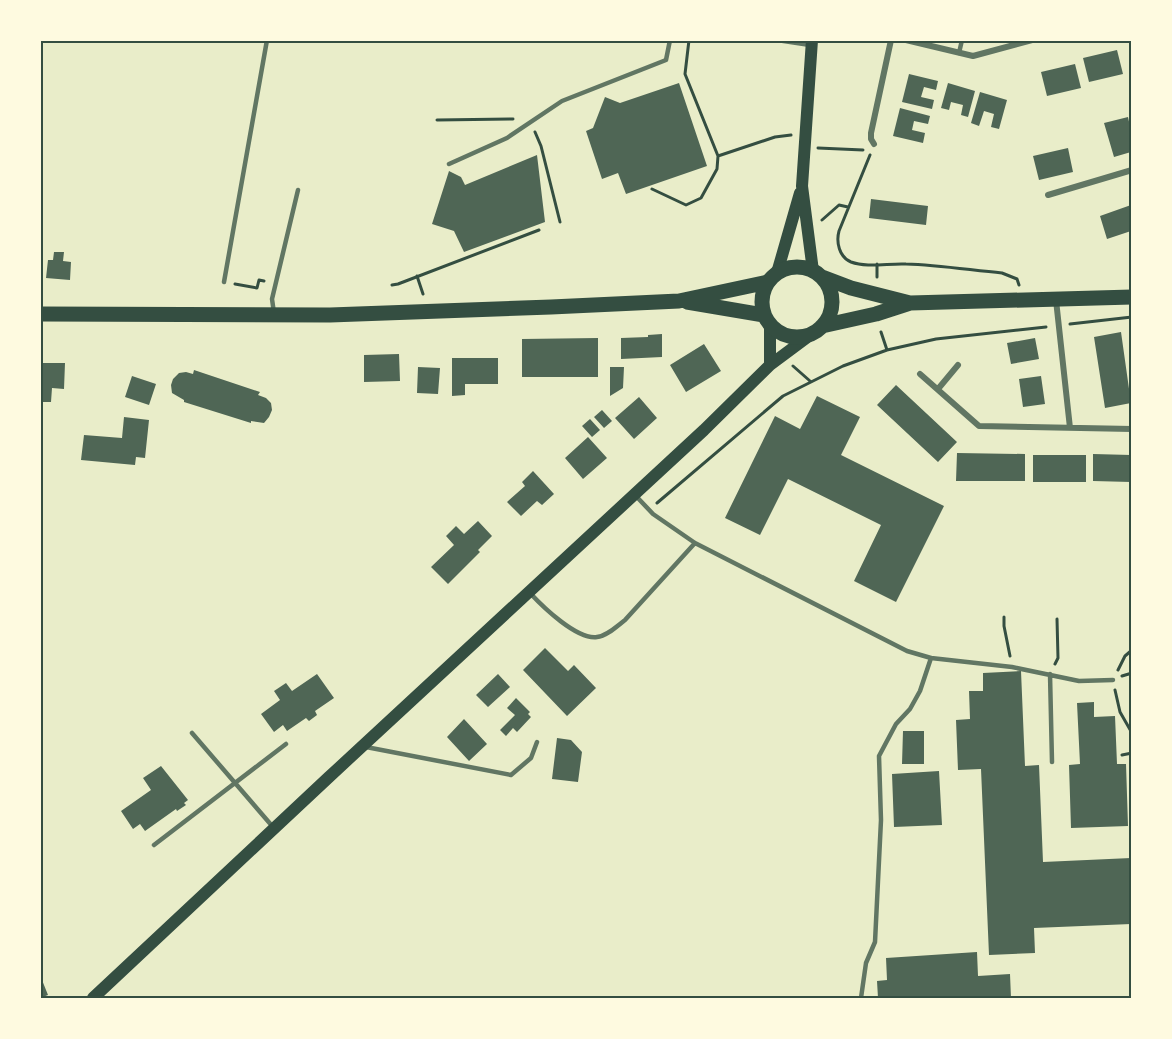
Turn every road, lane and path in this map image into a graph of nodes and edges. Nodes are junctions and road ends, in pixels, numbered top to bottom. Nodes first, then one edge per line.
1 (267, 40) edge
2 (670, 40) edge
3 (689, 40) edge
4 (777, 40) edge
5 (891, 40) edge
6 (906, 40) edge
7 (962, 40) edge
8 (1032, 40) edge
9 (812, 43) edge
10 (959, 53) junction
11 (437, 120) dead end
12 (531, 124) junction
13 (806, 134) junction
14 (874, 144) dead end
15 (805, 148) junction
16 (718, 156) junction
17 (449, 164) dead end
18 (1131, 170) edge
19 (802, 186) junction
20 (652, 189) dead end
21 (298, 190) dead end
22 (1048, 195) dead end
23 (848, 207) junction
24 (560, 222) dead end
25 (818, 224) dead end
26 (538, 230) dead end
27 (878, 264) junction
28 (818, 274) junction
29 (773, 278) junction
30 (224, 282) joint
31 (276, 284) junction
32 (876, 284) dead end
33 (392, 285) dead end
34 (1131, 297) edge
35 (1056, 300) junction
36 (678, 301) junction
37 (1022, 301) junction
38 (910, 303) junction
39 (40, 314) edge
40 (274, 315) junction
41 (1131, 317) edge
42 (767, 320) junction
43 (1058, 325) junction
44 (817, 330) junction
45 (881, 332) dead end
46 (886, 350) junction
47 (958, 364) dead end
48 (770, 365) junction
49 (793, 366) dead end
50 (920, 374) dead end
51 (810, 382) junction
52 (938, 388) junction
53 (1070, 428) junction
54 (1131, 429) edge
55 (635, 495) junction
56 (648, 510) junction
57 (695, 543) junction
58 (530, 593) junction
59 (1004, 616) dead end
60 (1057, 619) dead end
61 (1131, 650) edge
62 (931, 658) junction
63 (1012, 667) junction
64 (1050, 674) junction
65 (1113, 680) junction
66 (192, 733) dead end
67 (1131, 733) edge
68 (537, 742) dead end
69 (286, 744) dead end
70 (363, 746) junction
71 (1131, 753) edge
72 (1122, 755) dead end
73 (1052, 762) dead end
74 (235, 782) junction
75 (274, 829) junction
76 (154, 845) dead end
77 (93, 999) edge
78 (861, 999) edge

1 - 30 lane
2 - 12 lane
3 - 16 path
4 - 9 lane
5 - 14 street
6 - 10 street
7 - 10 lane
8 - 10 street
9 - 13 main road
11 - 12 path
12 - 17 lane
12 - 24 path
13 - 15 main road
13 - 16 path
15 - 19 main road
15 - 23 path
16 - 20 path
18 - 22 street
19 - 28 main road
19 - 29 main road
21 - 31 lane
23 - 25 path
23 - 27 path
26 - 33 path
27 - 32 path
27 - 37 path
28 - 29 main road
28 - 38 main road
28 - 44 main road
29 - 36 main road
29 - 42 main road
30 - 31 path
31 - 40 lane
34 - 35 main road
35 - 37 main road
35 - 43 street
36 - 40 main road
36 - 42 main road
37 - 38 main road
38 - 44 main road
39 - 40 main road
41 - 43 path
42 - 44 main road
42 - 48 main road
43 - 46 path
43 - 53 street
44 - 48 main road
45 - 46 path
46 - 51 path
47 - 52 street
48 - 55 main road
49 - 51 path
50 - 52 street
51 - 56 path
52 - 53 street
53 - 54 street
55 - 56 lane
55 - 58 main road
56 - 57 lane
57 - 58 lane
57 - 62 lane
58 - 70 main road
59 - 63 path
60 - 64 path
61 - 65 path
62 - 63 lane
62 - 78 lane
63 - 64 lane
64 - 65 lane
64 - 73 lane
65 - 67 path
66 - 74 lane
68 - 70 lane
69 - 74 lane
70 - 75 main road
71 - 72 path
74 - 75 lane
74 - 76 lane
75 - 77 main road

